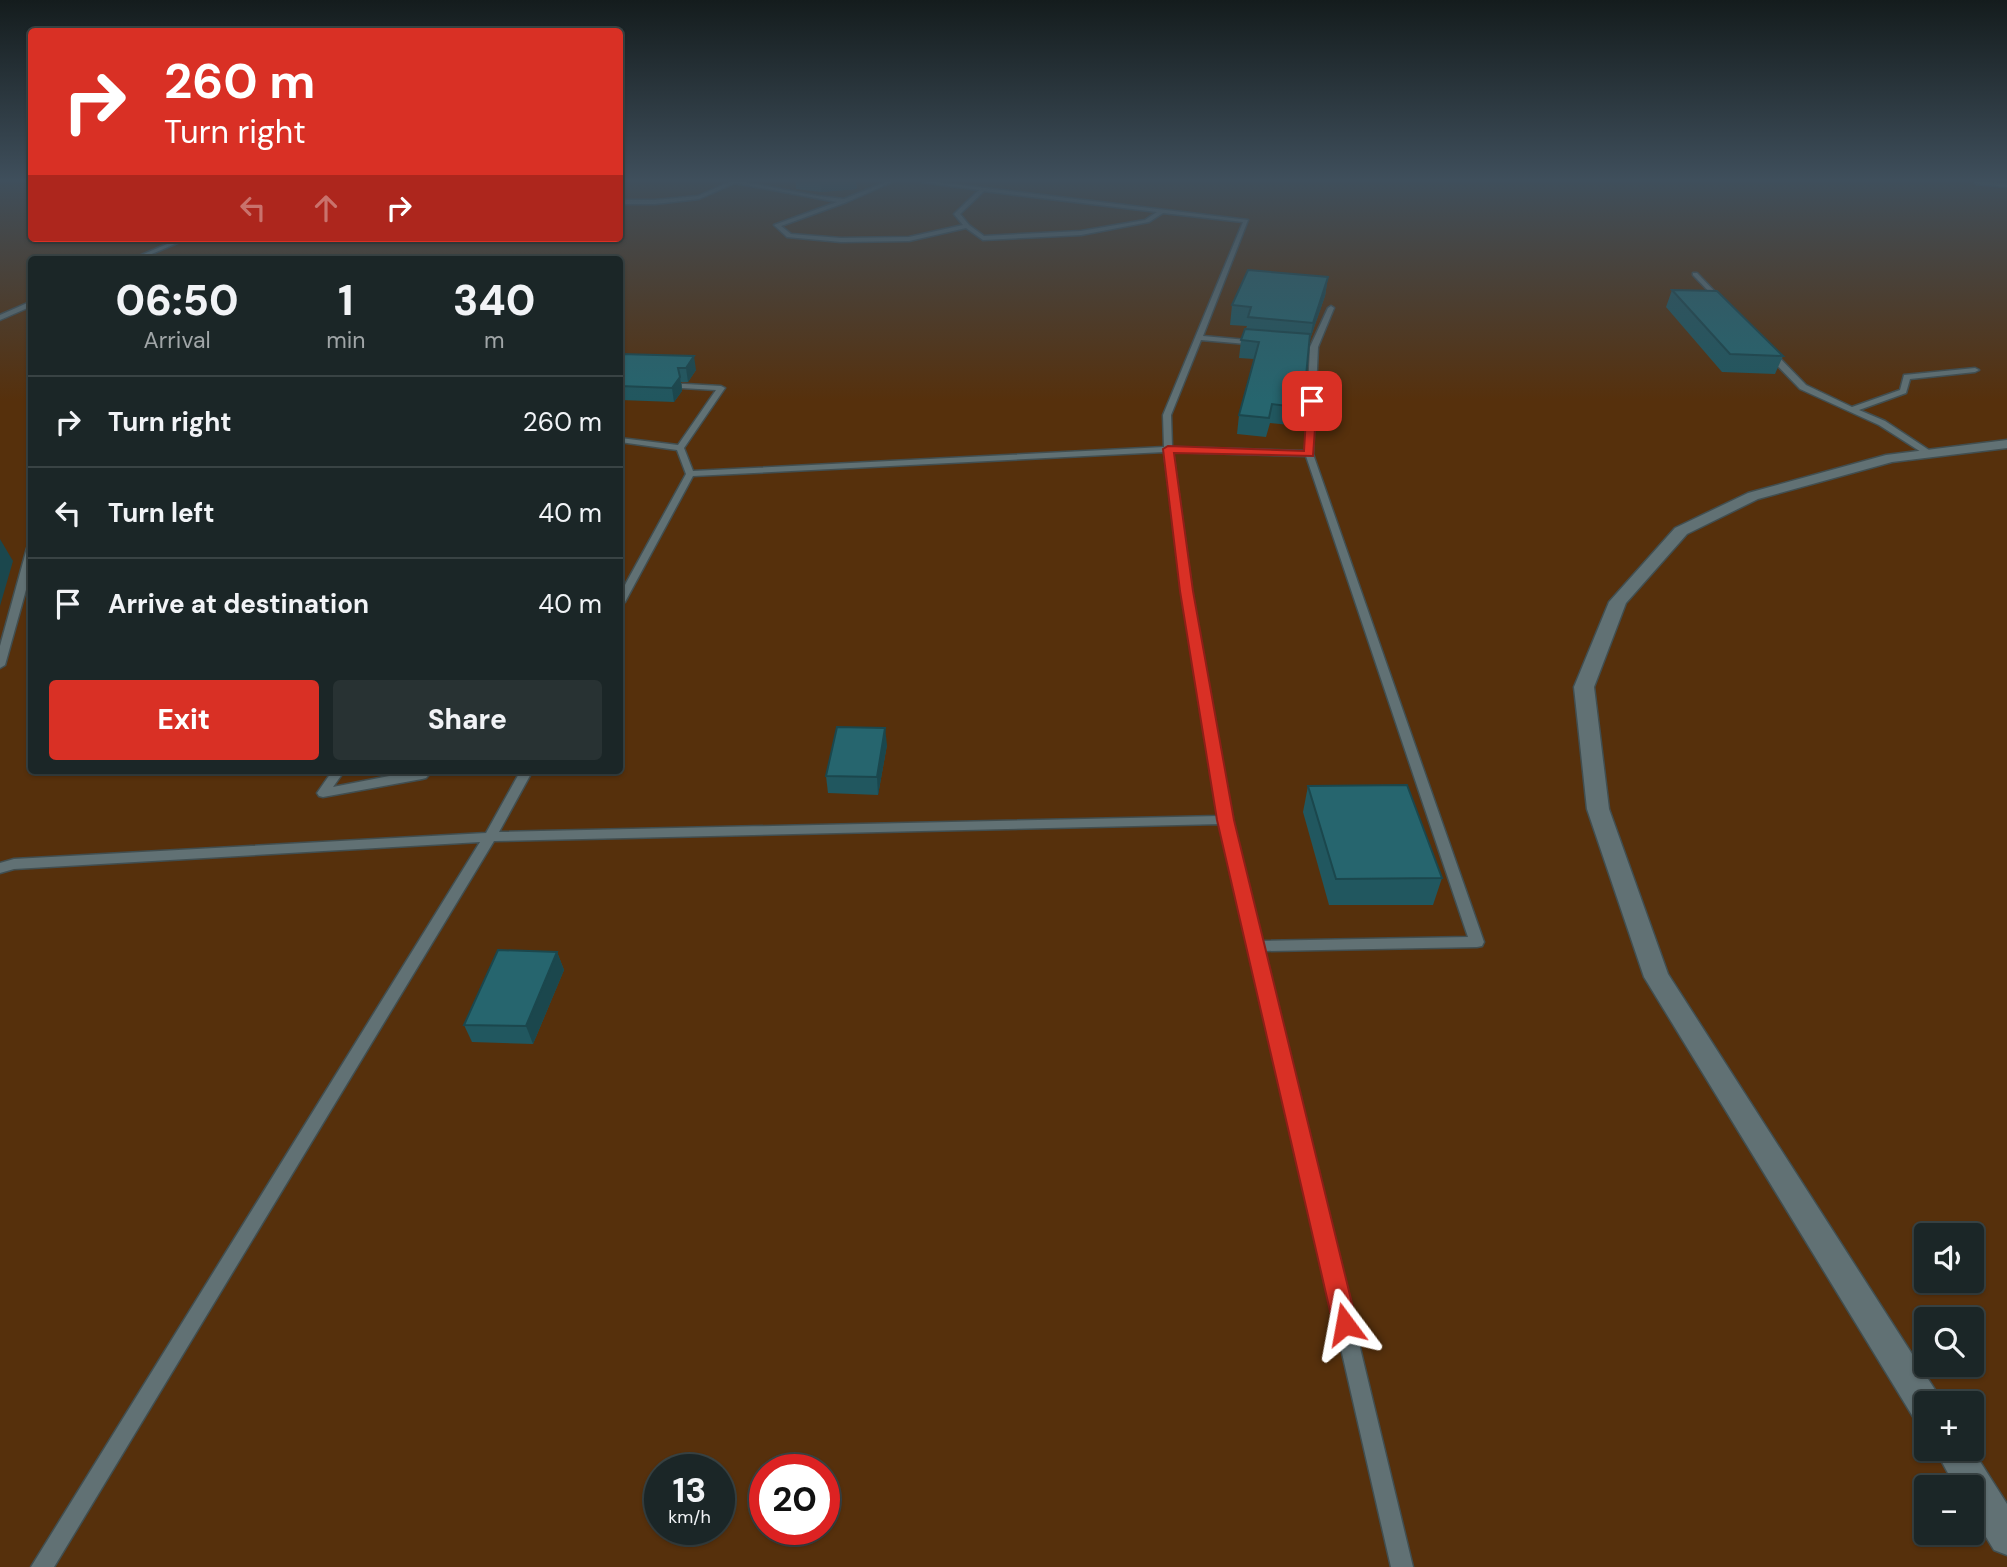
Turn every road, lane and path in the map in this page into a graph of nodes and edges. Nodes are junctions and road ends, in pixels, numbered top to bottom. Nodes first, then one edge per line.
1 (1232, 255) edge
2 (1695, 274) dead end
3 (28, 305) edge
4 (1331, 308) dead end
5 (1731, 312) edge
6 (0, 318) edge
7 (1198, 338) junction
8 (1262, 343) edge
9 (1301, 346) edge
10 (1314, 348) junction
11 (1767, 349) edge
12 (1975, 370) dead end
13 (685, 386) edge
14 (1853, 409) junction
15 (623, 440) edge
16 (2007, 444) edge
17 (680, 448) junction
18 (1168, 449) junction
19 (1309, 454) junction
20 (1929, 454) junction
21 (690, 474) junction
22 (28, 563) edge
23 (623, 597) edge
24 (0, 665) edge
25 (336, 774) edge
26 (423, 774) edge
27 (525, 774) edge
28 (1226, 820) junction
29 (490, 837) junction
30 (0, 867) edge
31 (1255, 946) junction
32 (1916, 1391) edge
33 (1960, 1461) edge
34 (2007, 1537) edge
35 (42, 1567) edge
36 (1402, 1567) edge

1 - 7 lane
2 - 5 lane
3 - 6 lane
4 - 10 lane
7 - 8 lane
7 - 18 lane
9 - 10 lane
10 - 19 lane
11 - 14 lane
12 - 14 lane
13 - 17 lane
14 - 20 lane
15 - 17 lane
16 - 20 street
17 - 21 lane
18 - 19 lane
18 - 21 lane
18 - 28 lane
19 - 31 lane
20 - 32 street
21 - 23 lane
22 - 24 lane
25 - 26 lane
27 - 29 lane
28 - 29 lane
28 - 31 lane
29 - 30 lane
29 - 35 lane
31 - 36 lane
33 - 34 street

